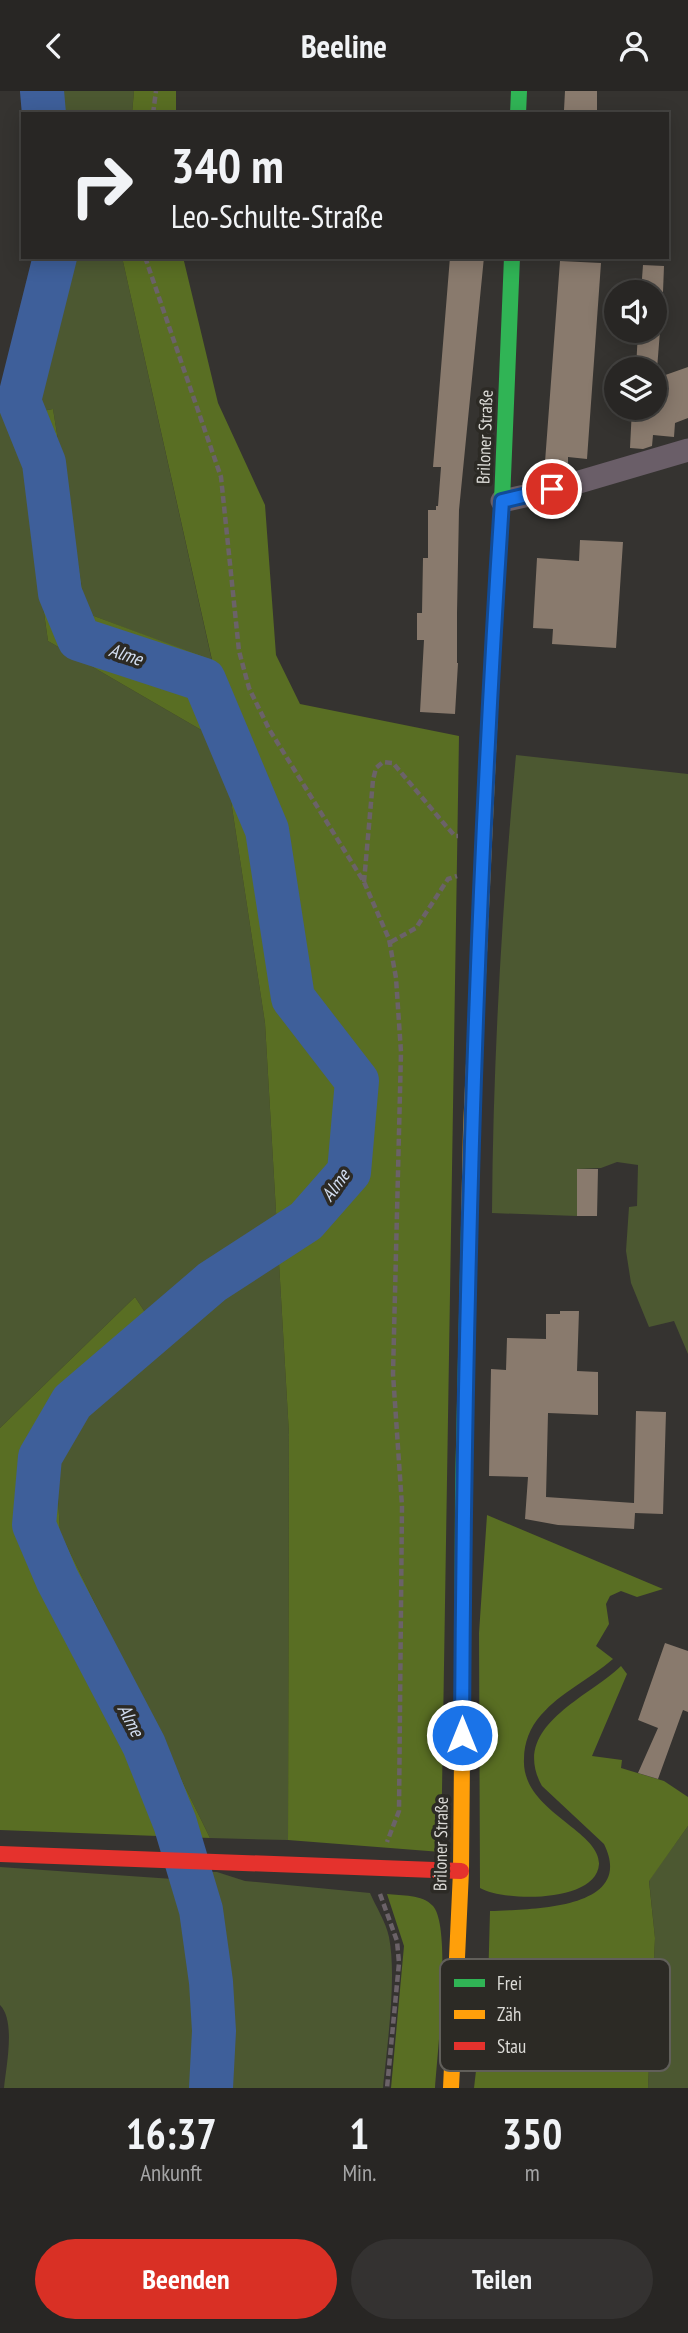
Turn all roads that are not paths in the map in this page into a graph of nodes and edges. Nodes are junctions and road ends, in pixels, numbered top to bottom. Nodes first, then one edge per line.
1 (519, 91) edge
2 (518, 112) edge
3 (512, 259) edge
4 (688, 450) edge
5 (502, 501) junction
6 (0, 1854) edge
7 (461, 1871) junction
8 (457, 1959) edge

1 - 2 main road
3 - 5 main road, Briloner Straße
4 - 5 street
5 - 7 main road, Briloner Straße
6 - 7 main road
7 - 8 main road, Briloner Straße

